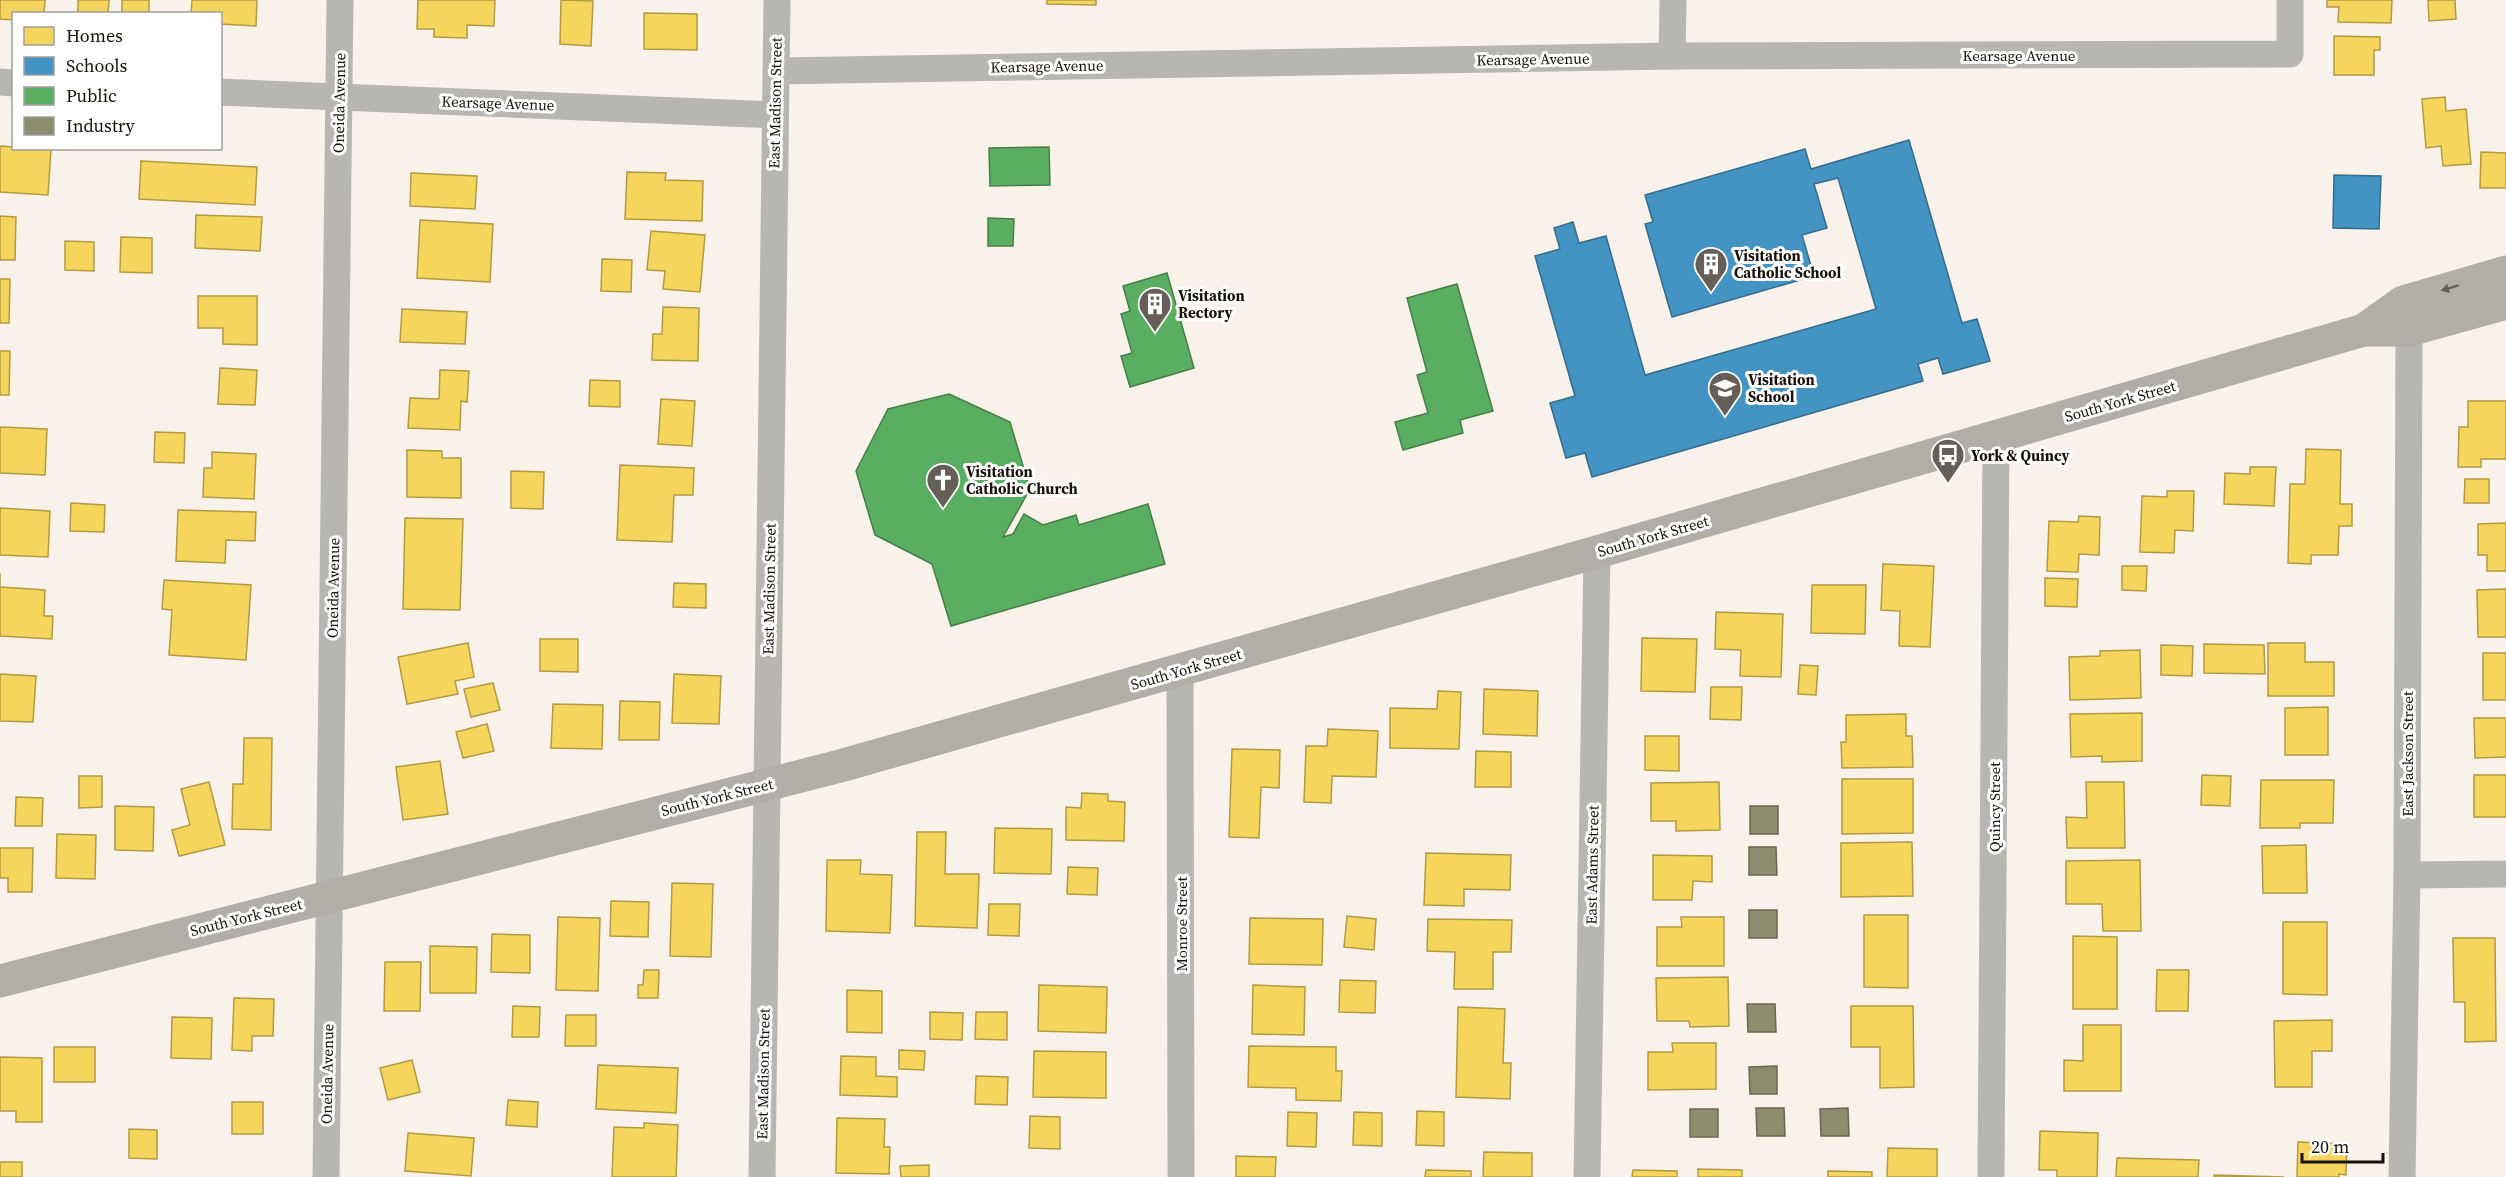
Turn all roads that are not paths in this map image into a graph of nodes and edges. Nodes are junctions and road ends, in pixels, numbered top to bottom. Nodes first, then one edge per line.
1 (340, 0) edge
2 (777, 0) edge
3 (1673, 0) edge
4 (2290, 0) edge
5 (1672, 56) junction
6 (776, 71) junction
7 (222, 92) edge
8 (339, 97) junction
9 (775, 115) junction
10 (2506, 272) edge
11 (2506, 303) edge
12 (2364, 330) junction
13 (2409, 330) junction
14 (1996, 437) junction
15 (1597, 552) junction
16 (1180, 670) junction
17 (767, 784) junction
18 (2506, 874) edge
19 (2407, 875) junction
20 (329, 896) junction
21 (0, 981) edge
22 (326, 1177) edge
23 (762, 1177) edge
24 (1181, 1177) edge
25 (1587, 1177) edge
26 (1991, 1177) edge
27 (2402, 1177) edge

1 - 8 street, Oneida Avenue
2 - 6 street, East Madison Street
3 - 5 street
4 - 5 street, Kearsage Avenue
5 - 6 street, Kearsage Avenue
6 - 9 street, East Madison Street
7 - 8 street, Kearsage Avenue
8 - 9 street, Kearsage Avenue
8 - 20 street, Oneida Avenue
9 - 17 street, East Madison Street
10 -> 12 main road, South York Street
11 - 13 main road, South York Street
12 - 13 main road, South York Street
12 - 14 main road, South York Street
13 - 19 street, East Jackson Street
14 - 15 main road, South York Street
14 - 26 street, Quincy Street
15 - 16 main road, South York Street
15 - 25 street, East Adams Street
16 - 17 main road, South York Street
16 - 24 street, Monroe Street
17 - 20 main road, South York Street
17 - 23 street, East Madison Street
18 - 19 street
19 - 27 street, East Jackson Street
20 - 21 main road, South York Street
20 - 22 street, Oneida Avenue

